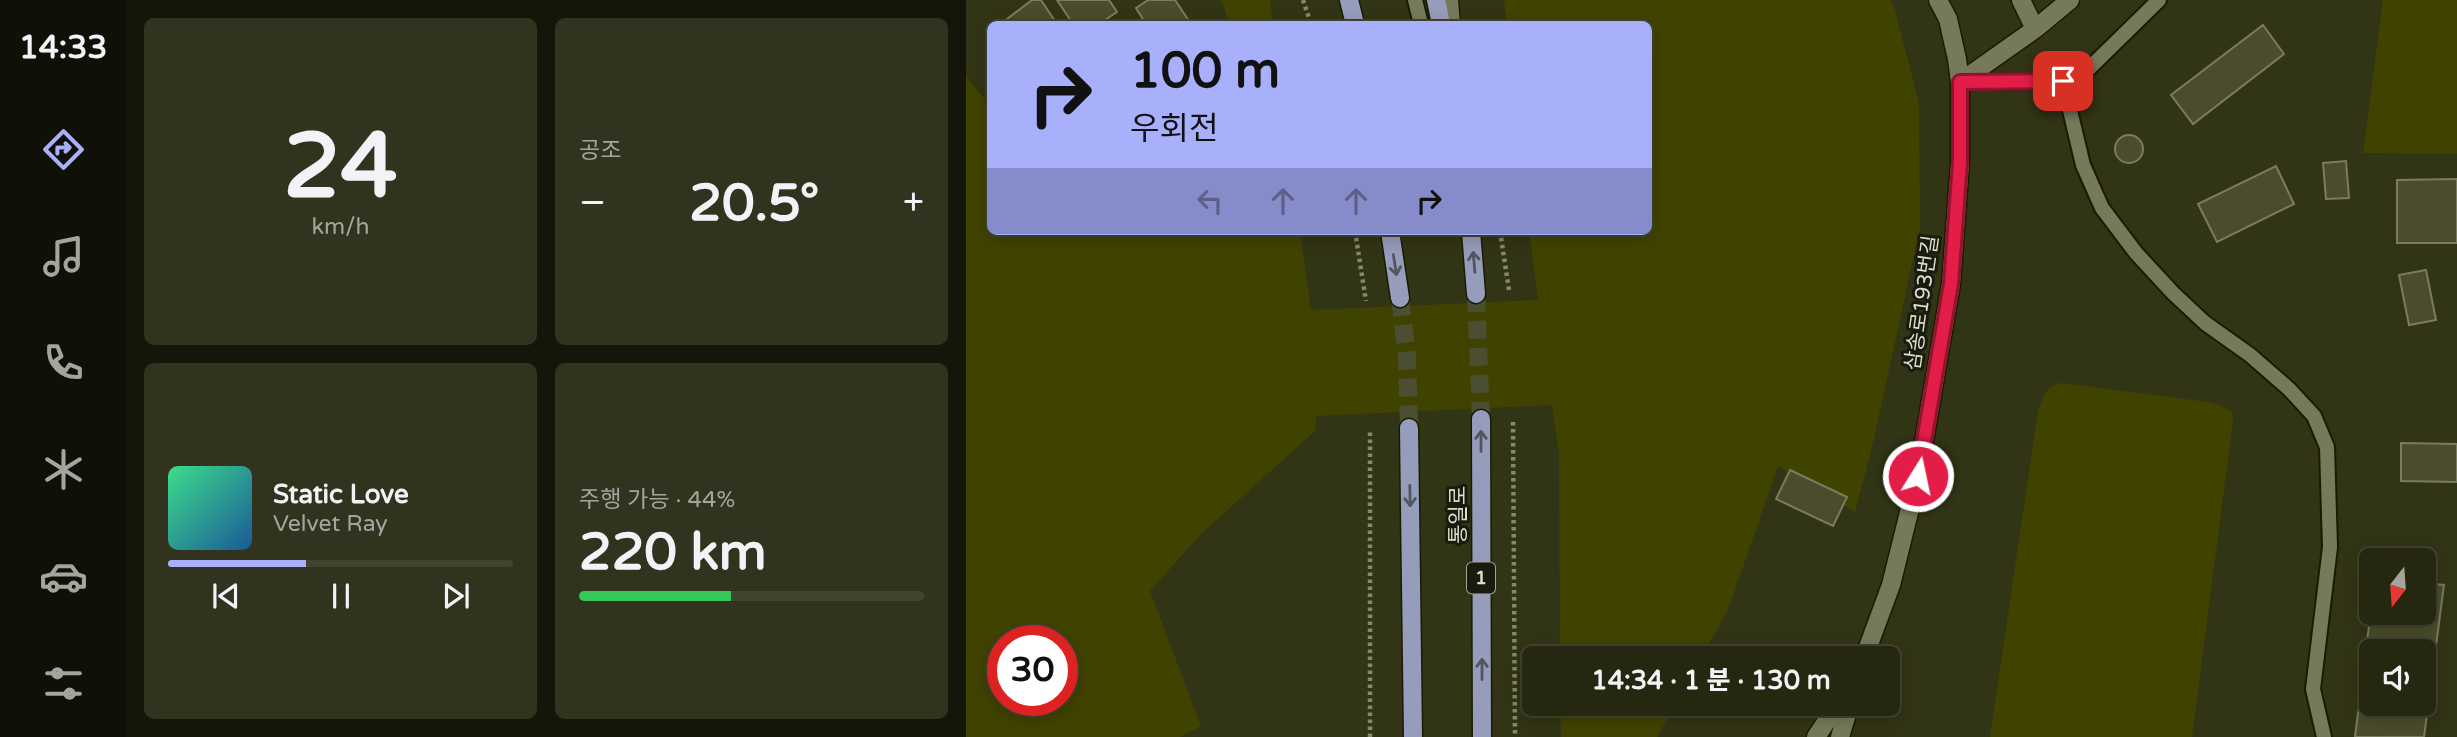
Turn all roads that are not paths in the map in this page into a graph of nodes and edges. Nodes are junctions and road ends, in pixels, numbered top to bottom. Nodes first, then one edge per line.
1 (1349, 0) edge
2 (1415, 0) edge
3 (1436, 0) edge
4 (1449, 0) edge
5 (1938, 0) edge
6 (2021, 0) edge
7 (2070, 0) edge
8 (2159, 0) edge
9 (1354, 21) edge
10 (1420, 21) edge
11 (1440, 21) edge
12 (1451, 21) edge
13 (2035, 29) junction
14 (1960, 82) junction
15 (2065, 92) junction
16 (1391, 235) edge
17 (1471, 235) edge
18 (1476, 294) tunnel mouth
19 (1400, 298) tunnel mouth
20 (1481, 419) tunnel mouth
21 (1409, 428) tunnel mouth
22 (1868, 646) edge
23 (1830, 716) edge
24 (1846, 716) edge
25 (1413, 737) edge
26 (1482, 737) edge
27 (1816, 737) edge
28 (1840, 737) edge
29 (2324, 737) edge

1 - 9 main road
2 - 10 lane
3 - 11 main road
4 - 12 street
5 - 14 street, 삼송로193번길
6 - 13 street
7 - 13 street
8 - 15 lane
13 - 14 street
14 - 15 lane
14 - 22 street, 삼송로193번길
15 - 29 lane
16 -> 19 main road
18 -> 17 main road
26 -> 20 main road, 통일로 / 1
21 -> 25 main road
23 - 27 street
24 - 28 street

